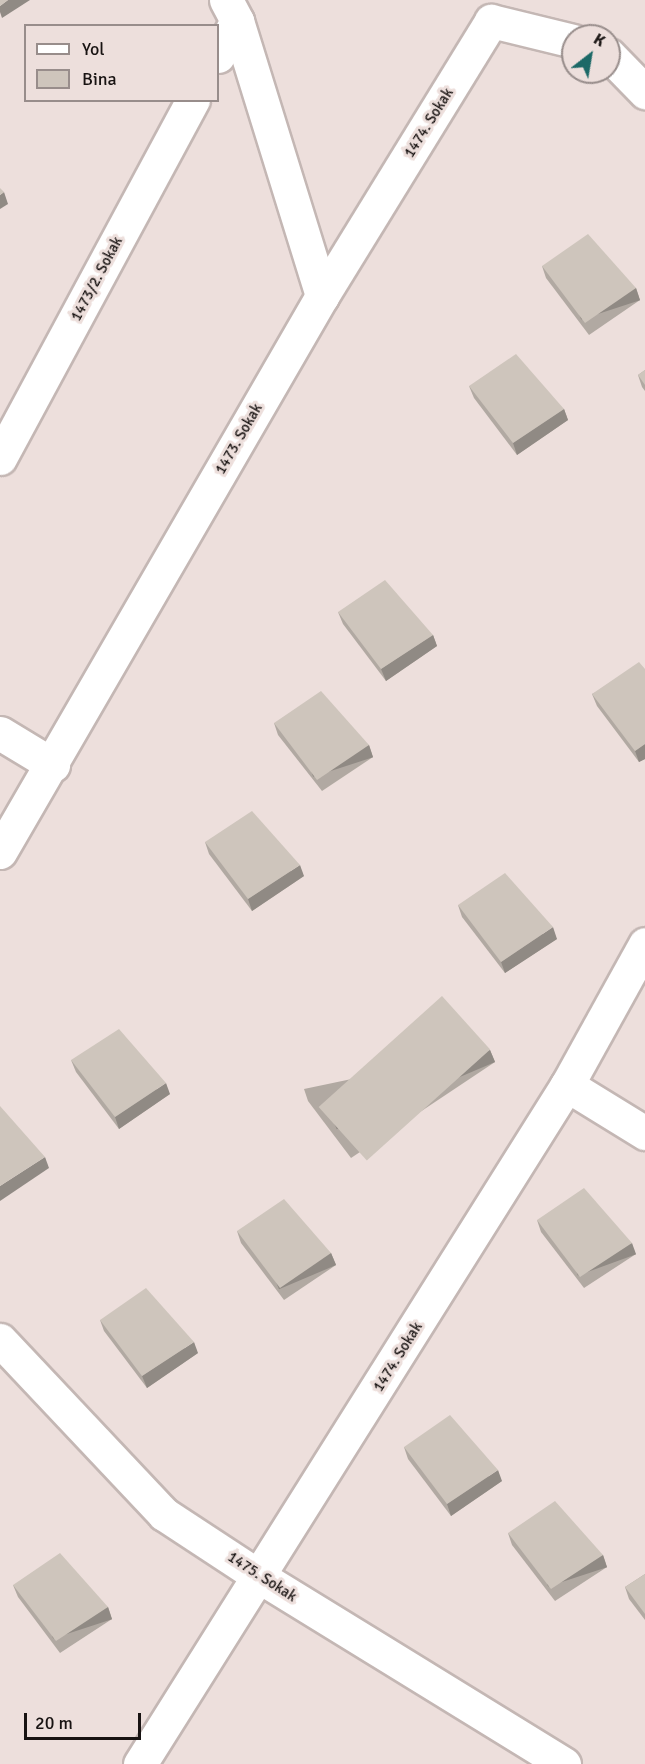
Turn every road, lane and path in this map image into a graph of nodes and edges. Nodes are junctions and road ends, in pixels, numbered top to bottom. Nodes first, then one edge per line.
1 (231, 10) edge
2 (561, 38) edge
3 (219, 52) edge
4 (621, 68) edge
5 (645, 92) edge
6 (192, 102) edge
7 (322, 296) junction
8 (0, 458) edge
9 (0, 733) edge
10 (53, 765) junction
11 (0, 852) edge
12 (645, 944) edge
13 (567, 1085) junction
14 (645, 1133) edge
15 (0, 1340) edge
16 (260, 1577) junction
17 (140, 1764) edge
18 (564, 1764) edge

1 - 3 street
1 - 7 street
2 - 7 street, 1474. Sokak
4 - 5 street
6 - 8 street, 1473/2. Sokak
7 - 10 street, 1473. Sokak
9 - 10 street
10 - 11 street, 1473. Sokak
12 - 13 street, 1474. Sokak
13 - 14 street
13 - 16 street, 1474. Sokak
15 - 16 street, 1475. Sokak
16 - 17 street, 1474. Sokak
16 - 18 street, 1475. Sokak

